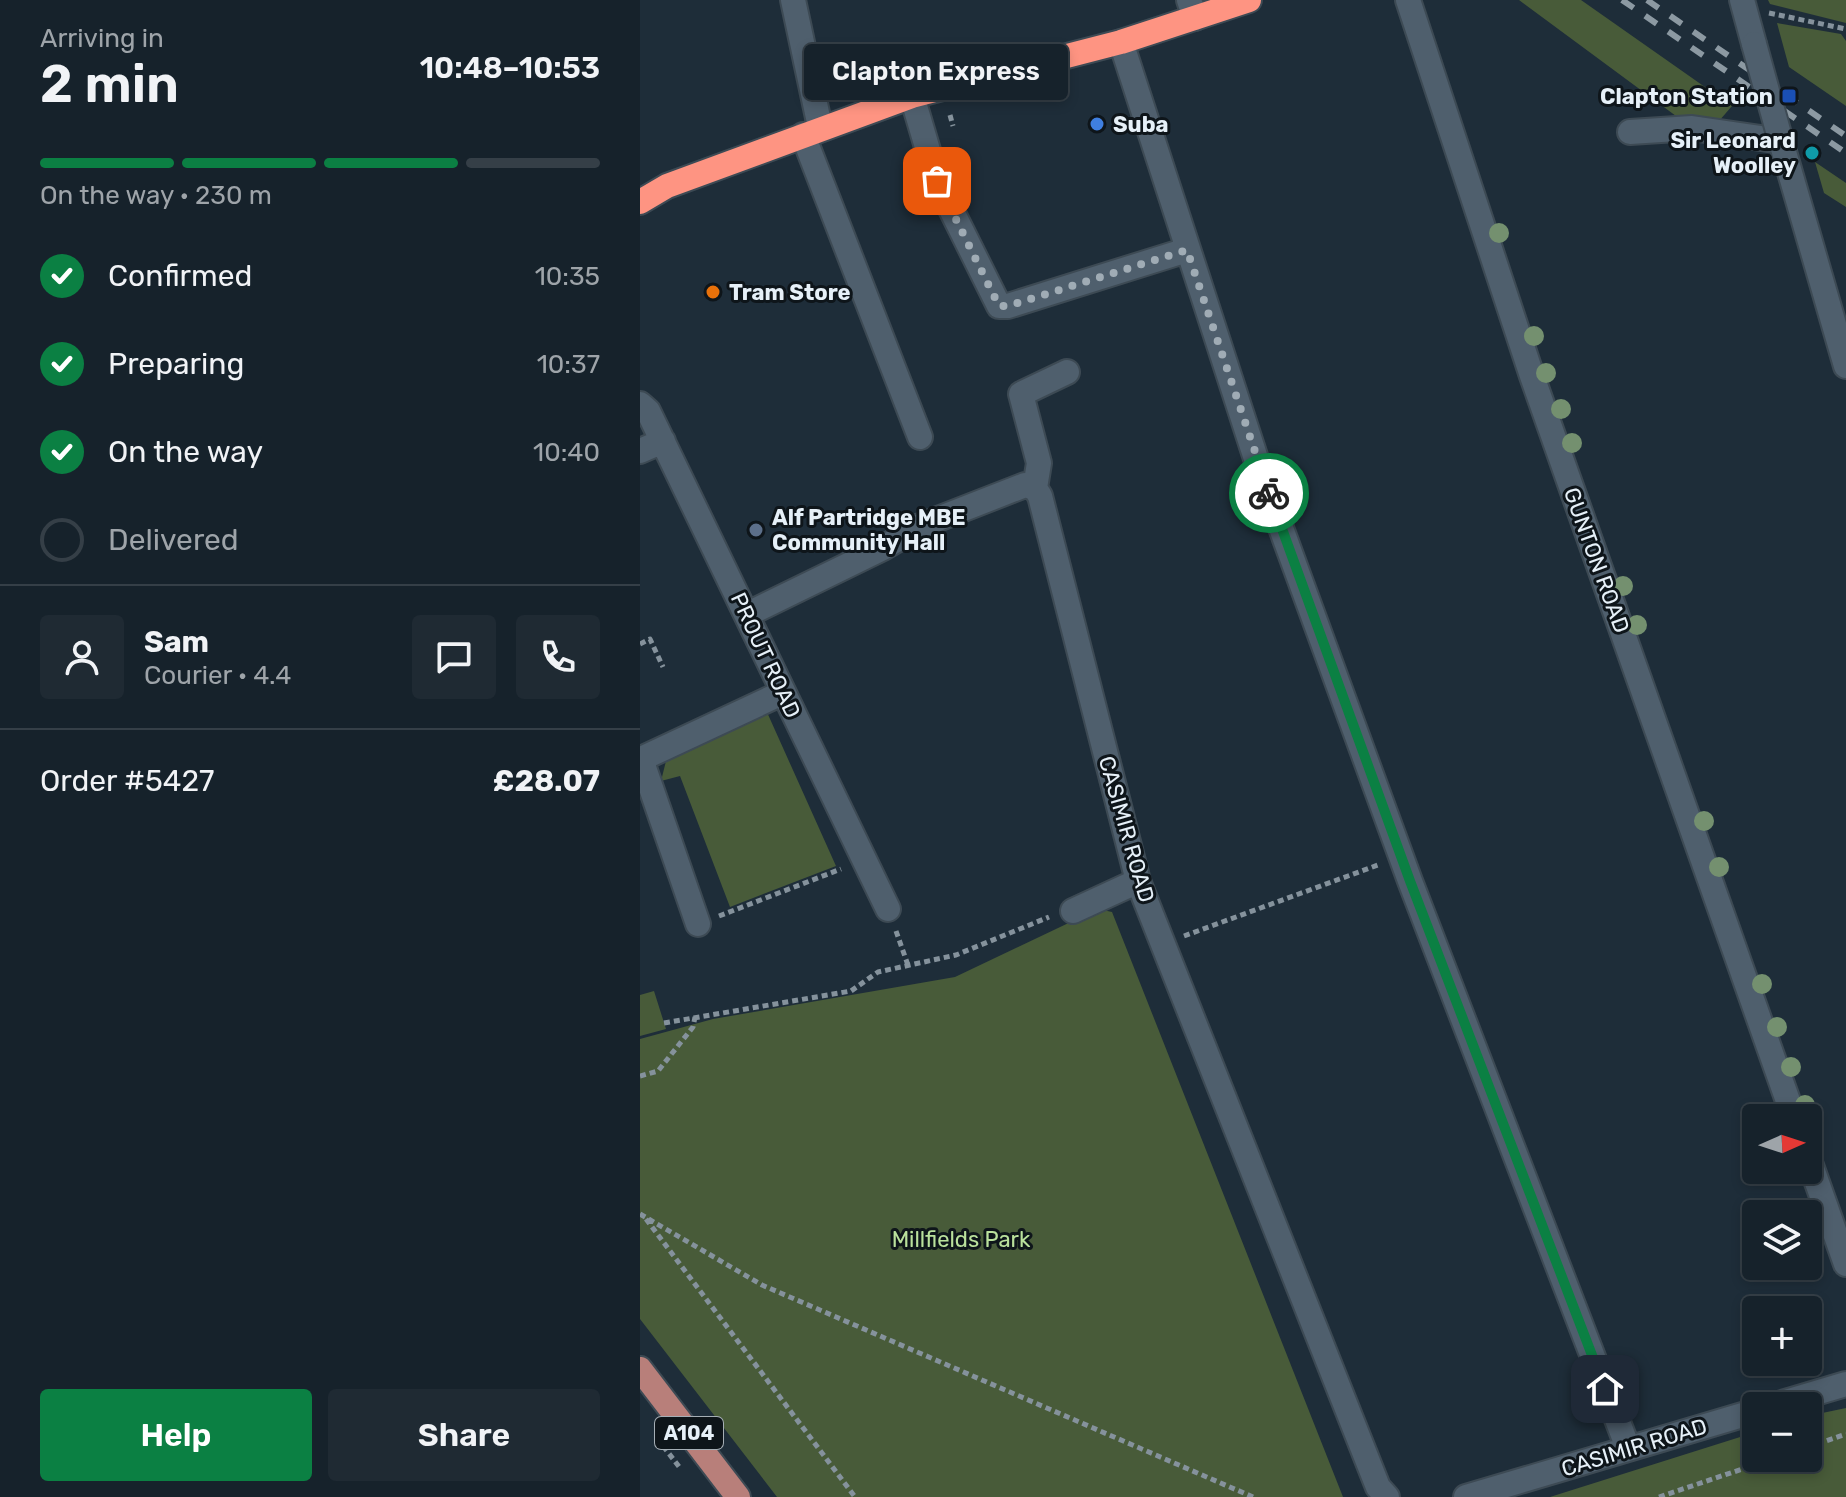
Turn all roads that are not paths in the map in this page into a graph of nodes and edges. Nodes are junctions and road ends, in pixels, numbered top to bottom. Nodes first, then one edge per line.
1 (793, 0) edge
2 (1249, 0) edge
3 (1408, 0) edge
4 (1742, 0) edge
5 (1192, 9) edge
6 (1121, 42) junction
7 (912, 96) junction
8 (811, 131) junction
9 (1630, 132) dead end
10 (1780, 140) junction
11 (640, 202) edge
12 (1187, 250) junction
13 (1846, 366) edge
14 (1067, 372) dead end
15 (640, 404) edge
16 (920, 437) dead end
17 (651, 446) edge
18 (1035, 488) junction
19 (748, 614) junction
20 (782, 693) junction
21 (1138, 881) junction
22 (888, 909) road end
23 (1073, 911) road end
24 (698, 924) road end
25 (1789, 1104) edge
26 (1818, 1184) edge
27 (1846, 1264) edge
28 (640, 1369) edge
29 (1846, 1384) edge
30 (1819, 1392) edge
31 (1742, 1415) edge
32 (1628, 1448) junction
33 (738, 1497) edge
34 (1387, 1497) edge
35 (1466, 1497) edge

1 - 8 street
2 - 5 highway
3 - 25 street, GUNTON ROAD
4 - 10 street, bridge
5 - 6 highway
6 - 7 highway
6 - 12 street
7 - 8 highway
7 - 12 street
8 - 11 highway
8 - 16 street
9 - 10 street
10 - 13 street
12 - 32 street
14 - 18 street, CASIMIR ROAD
15 - 17 street, PROUT ROAD
17 - 19 street, PROUT ROAD
18 - 19 street
18 - 21 street, CASIMIR ROAD
19 - 20 street, PROUT ROAD
20 - 22 street, PROUT ROAD
20 - 24 street
21 - 23 street
21 - 34 street, CASIMIR ROAD
26 - 27 street
28 - 33 main road, A104
29 - 30 street
31 - 32 street, CASIMIR ROAD
32 - 35 street, CASIMIR ROAD

